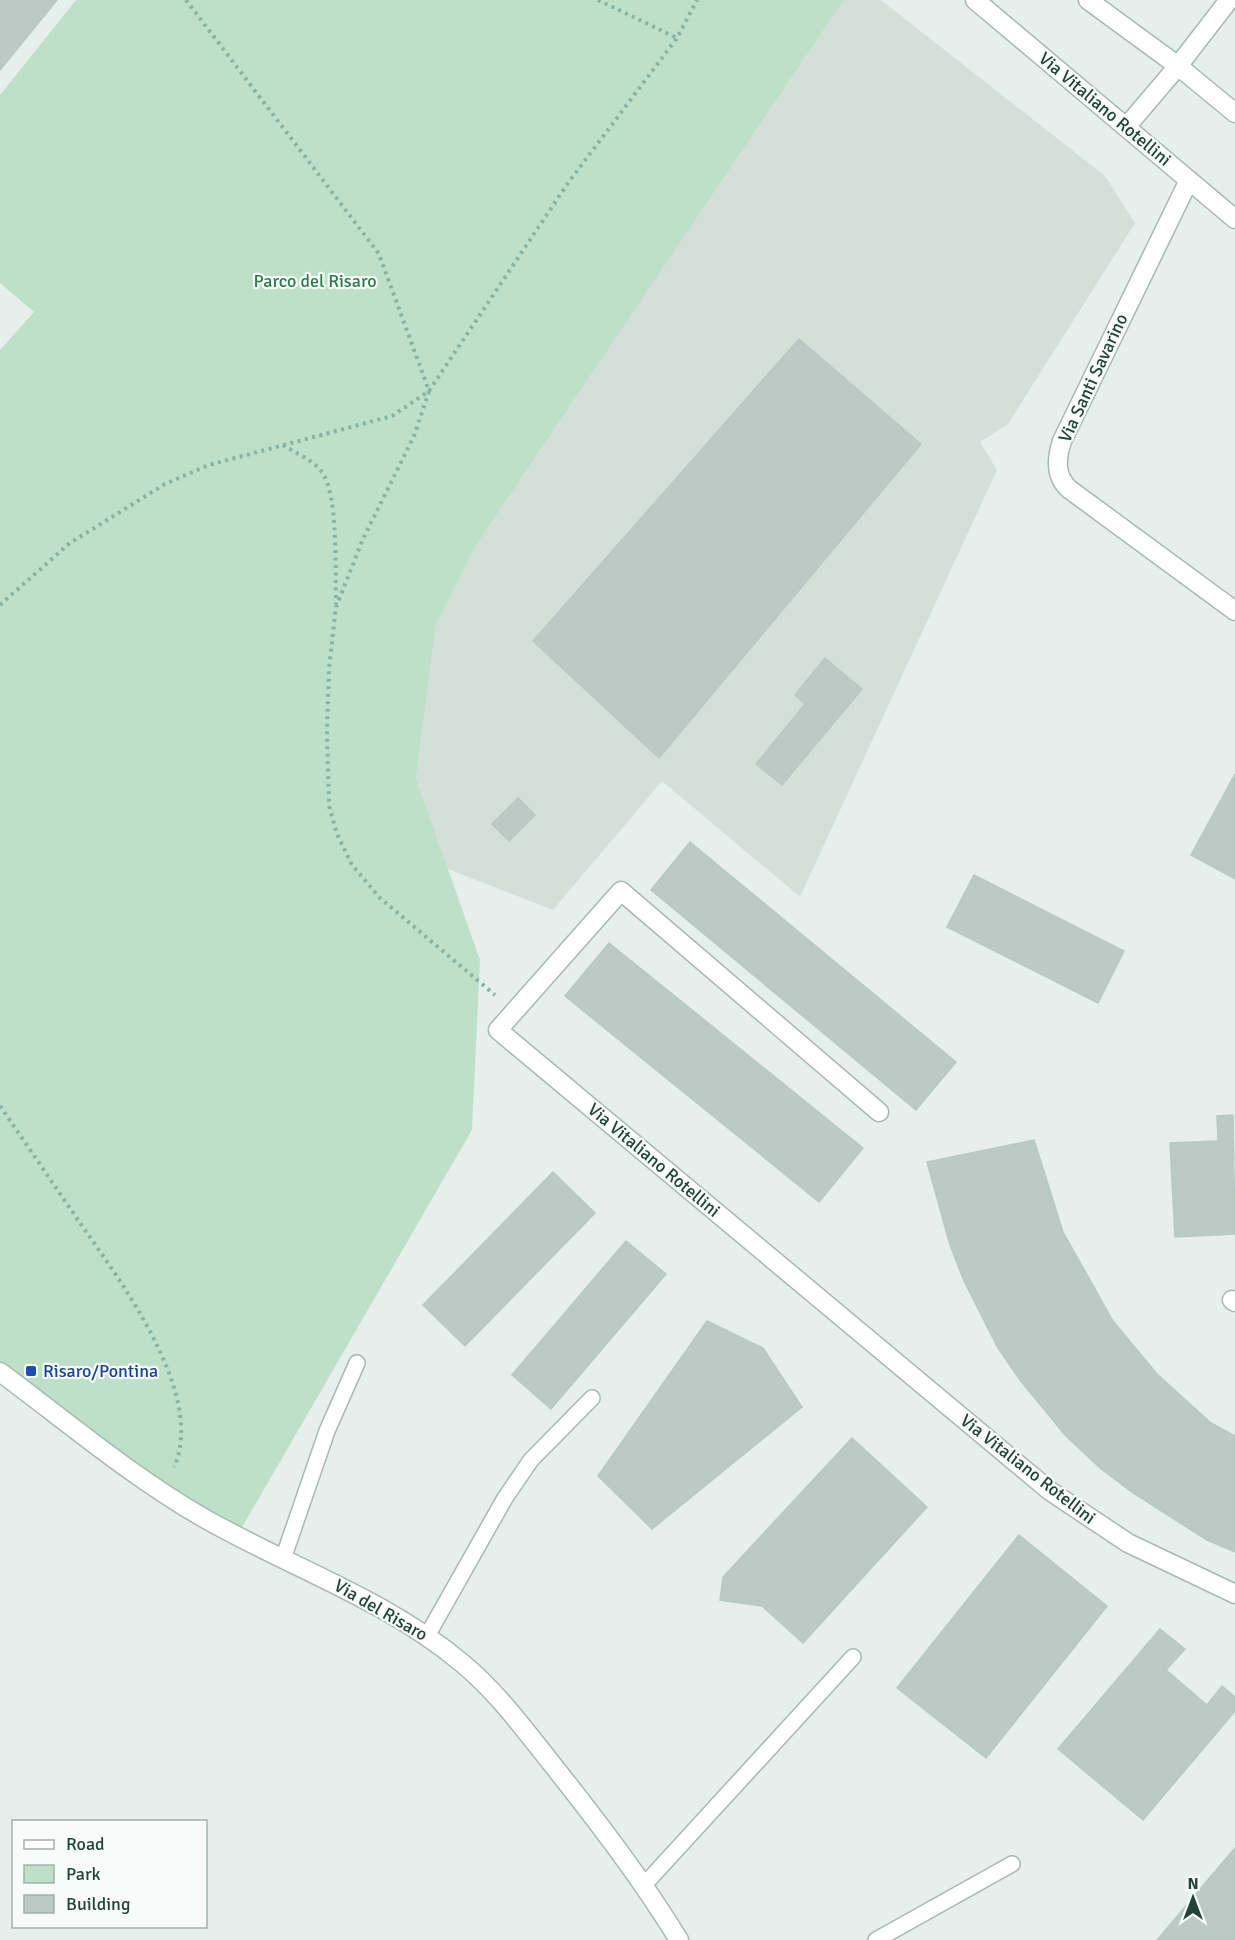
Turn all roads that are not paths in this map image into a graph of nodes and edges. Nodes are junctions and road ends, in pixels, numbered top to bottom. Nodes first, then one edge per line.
1 (975, 0) edge
2 (1088, 0) edge
3 (1229, 0) edge
4 (1178, 66) junction
5 (1235, 113) edge
6 (1127, 126) junction
7 (1189, 180) junction
8 (1235, 219) edge
9 (1235, 611) edge
10 (879, 1112) dead end
11 (357, 1363) dead end
12 (0, 1372) edge
13 (592, 1398) dead end
14 (283, 1559) junction
15 (1235, 1594) edge
16 (427, 1636) junction
17 (853, 1657) dead end
18 (1012, 1864) dead end
19 (645, 1884) junction
20 (679, 1940) edge
21 (876, 1940) edge

1 - 6 street, Via Vitaliano Rotellini
2 - 4 street
3 - 4 street
4 - 5 street
4 - 6 street
6 - 7 street, Via Vitaliano Rotellini
7 - 8 street, Via Vitaliano Rotellini
7 - 9 street, Via Santi Savarino
10 - 15 street, Via Vitaliano Rotellini
11 - 14 lane
12 - 14 street, Via del Risaro
13 - 16 lane
14 - 16 street, Via del Risaro
16 - 19 street, Via del Risaro
17 - 19 lane
18 - 21 lane
19 - 20 street, Via del Risaro

